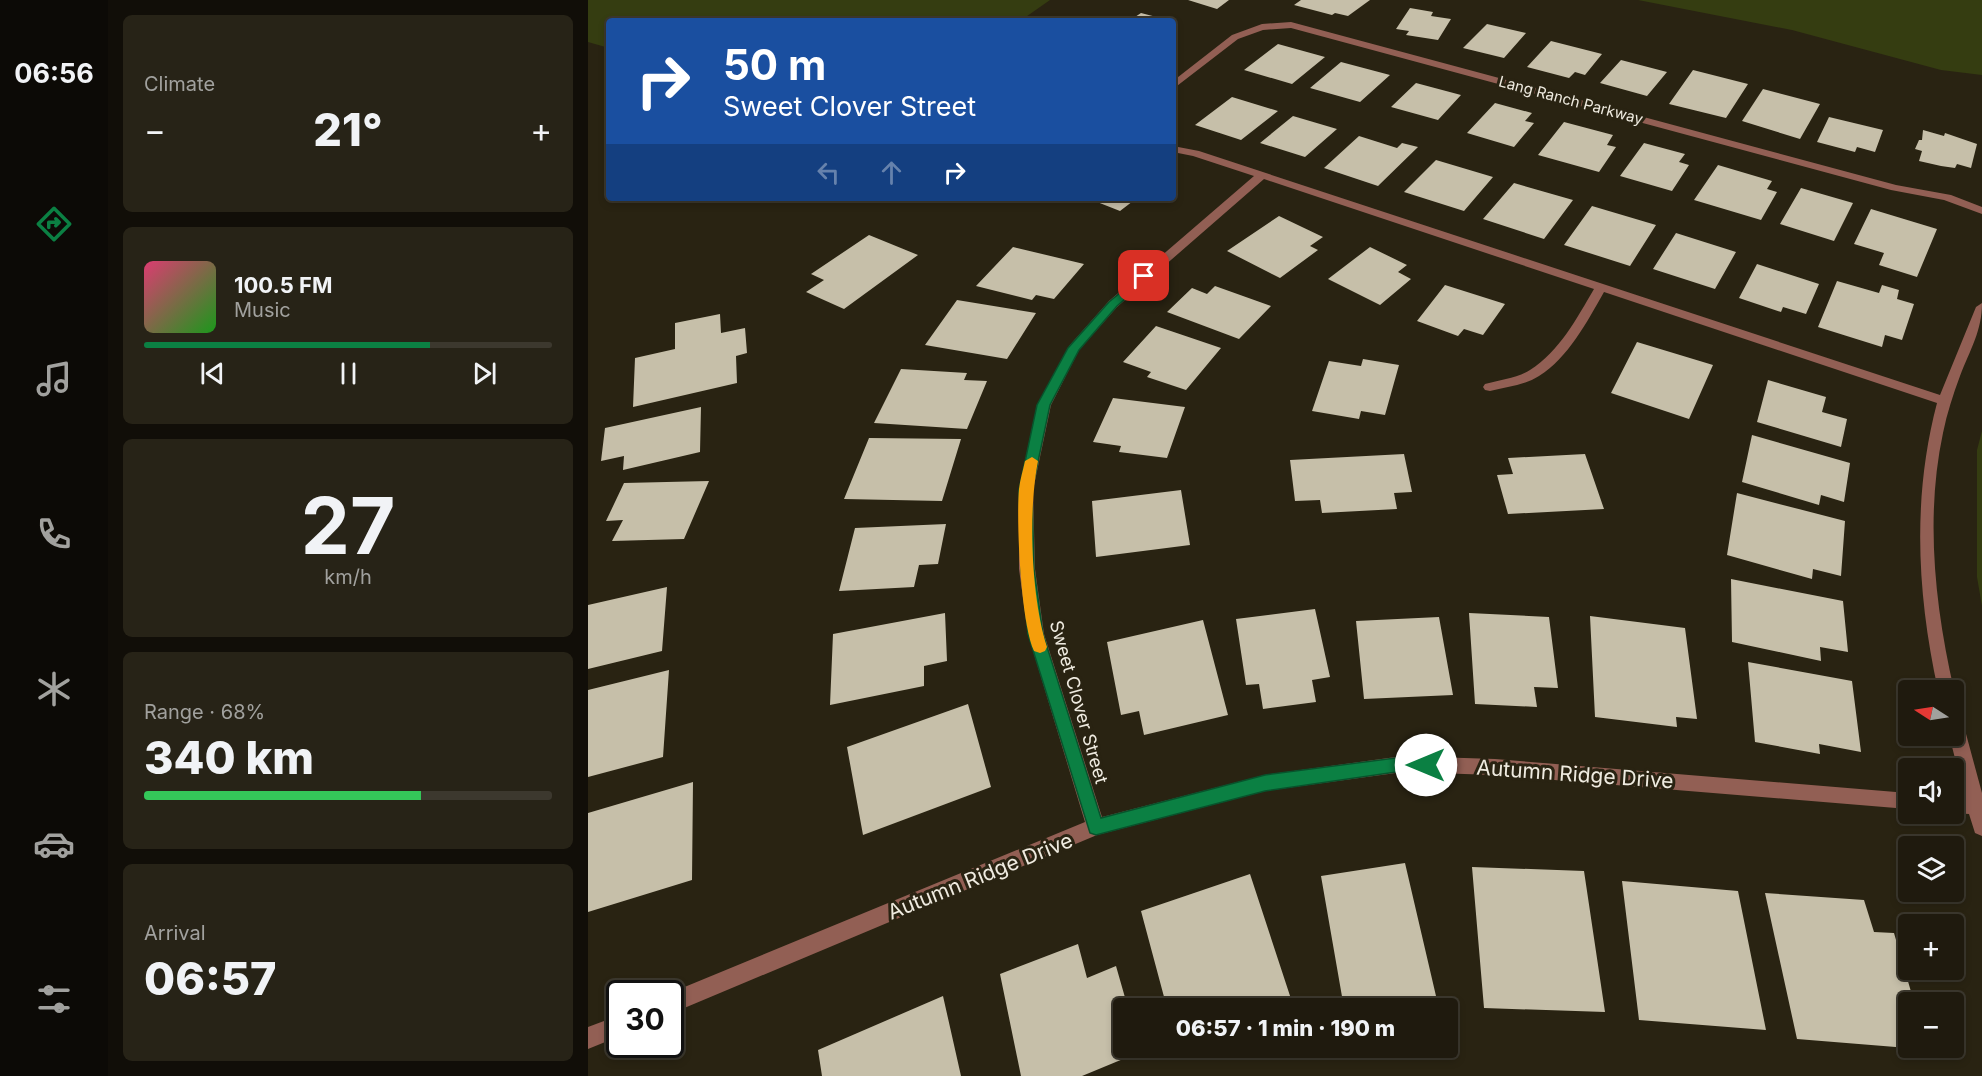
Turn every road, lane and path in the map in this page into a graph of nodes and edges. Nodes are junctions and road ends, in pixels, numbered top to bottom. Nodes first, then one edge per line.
1 (1176, 84) edge
2 (1176, 150) edge
3 (1262, 175) junction
4 (1982, 211) edge
5 (1600, 288) junction
6 (1982, 307) edge
7 (1490, 387) dead end
8 (1945, 401) junction
9 (1943, 680) edge
10 (1960, 746) edge
11 (1898, 800) edge
12 (1964, 806) edge
13 (1975, 806) junction
14 (1096, 827) junction
15 (1982, 827) edge
16 (684, 998) edge
17 (606, 1031) edge
18 (588, 1038) edge

1 - 4 street, Lang Ranch Parkway
2 - 3 street
3 - 5 street
3 - 14 street, Sweet Clover Street
5 - 7 street
5 - 8 street
6 - 8 street
8 - 9 street
10 - 13 street
11 - 14 street, Autumn Ridge Drive
12 - 13 street
13 - 15 street
14 - 16 street, Autumn Ridge Drive
17 - 18 street

